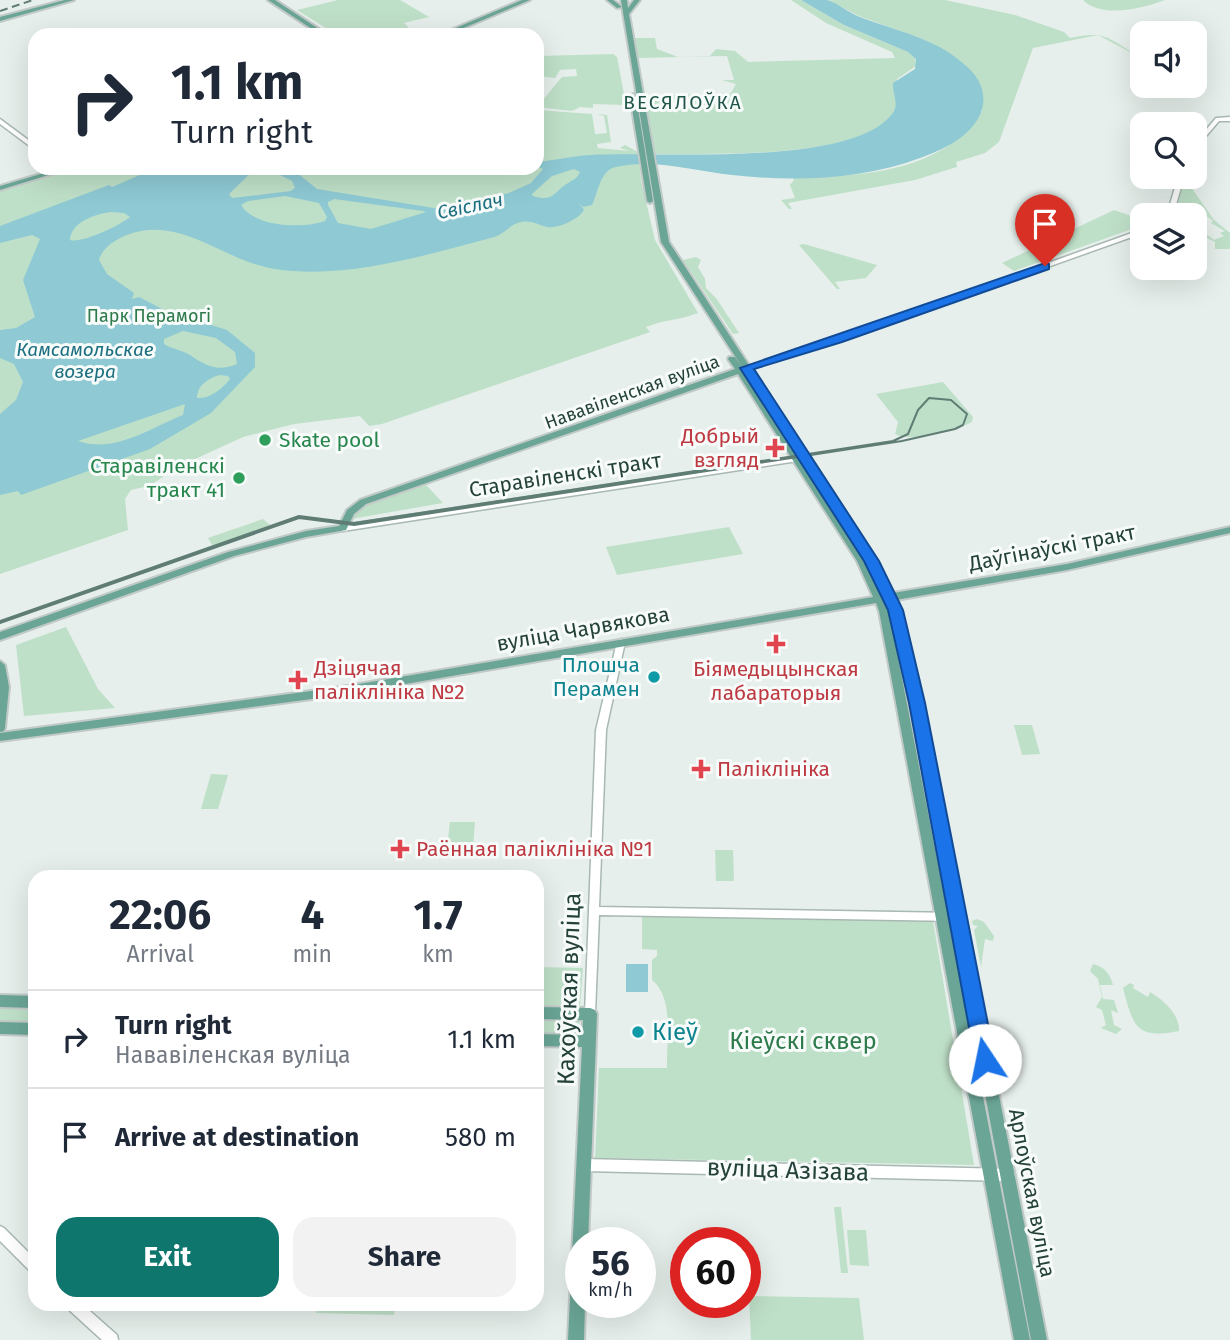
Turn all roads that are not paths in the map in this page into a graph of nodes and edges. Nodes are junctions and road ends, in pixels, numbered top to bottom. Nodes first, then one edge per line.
1 (65, 0) edge
2 (71, 0) edge
3 (265, 0) edge
4 (271, 0) edge
5 (527, 0) edge
6 (535, 0) edge
7 (610, 0) edge
8 (624, 0) edge
9 (637, 0) edge
10 (618, 3) edge
11 (626, 15) junction
12 (0, 18) edge
13 (307, 28) edge
14 (314, 28) edge
15 (459, 28) edge
16 (469, 28) edge
17 (626, 38) junction
18 (1230, 119) edge
19 (0, 121) edge
20 (1207, 132) edge
21 (28, 143) edge
22 (39, 175) edge
23 (0, 186) edge
24 (1130, 236) edge
25 (743, 369) junction
26 (800, 455) junction
27 (344, 525) junction
28 (1230, 530) edge
29 (886, 598) junction
30 (0, 636) edge
31 (621, 642) junction
32 (0, 665) edge
33 (0, 728) edge
34 (0, 737) edge
35 (595, 911) junction
36 (950, 917) junction
37 (0, 1002) edge
38 (28, 1002) edge
39 (544, 1013) edge
40 (590, 1014) junction
41 (0, 1028) edge
42 (28, 1029) edge
43 (544, 1041) edge
44 (589, 1041) junction
45 (584, 1165) junction
46 (991, 1175) junction
47 (1009, 1175) junction
48 (0, 1232) edge
49 (28, 1261) edge
50 (81, 1311) edge
51 (113, 1340) edge
52 (576, 1340) edge
53 (1022, 1340) edge
54 (1039, 1340) edge

1 - 12 main road
2 - 12 main road
3 - 13 main road
4 - 14 main road
5 - 15 main road
6 - 16 main road
7 - 10 main road
8 - 11 main road, Арлоўская вуліца
9 - 11 main road
10 - 17 main road, Арлоўская вуліца
11 - 17 main road, Арлоўская вуліца
17 - 25 main road, Арлоўская вуліца
18 - 20 street
19 - 21 street
22 - 23 main road
24 - 25 street, Нававіленская вуліца
25 - 26 main road, Арлоўская вуліца
25 - 27 main road, Нававіленская вуліца
26 - 27 street, Старавіленскі тракт
26 - 29 main road, Арлоўская вуліца
27 - 30 main road, Старавіленскі тракт
28 - 29 main road, Даўгінаўскі тракт
29 - 31 main road, вуліца Чарвякова
29 - 36 main road, Арлоўская вуліца
31 - 34 main road, вуліца Чарвякова
31 - 35 street, Кахоўская вуліца
32 - 33 main road
35 - 36 street
35 - 40 street, Кахоўская вуліца
36 - 46 main road, Арлоўская вуліца
36 - 47 main road, Арлоўская вуліца
37 - 38 main road
39 - 40 main road
40 - 44 main road, Кахоўская вуліца
41 - 42 main road
43 - 44 main road
44 - 45 main road, Кахоўская вуліца
45 - 46 street, вуліца Азізава
45 - 52 main road, Кахоўская вуліца
46 - 47 street, вуліца Азізава
46 - 53 main road, Арлоўская вуліца
47 - 54 main road, Арлоўская вуліца
48 - 49 street
50 - 51 street

